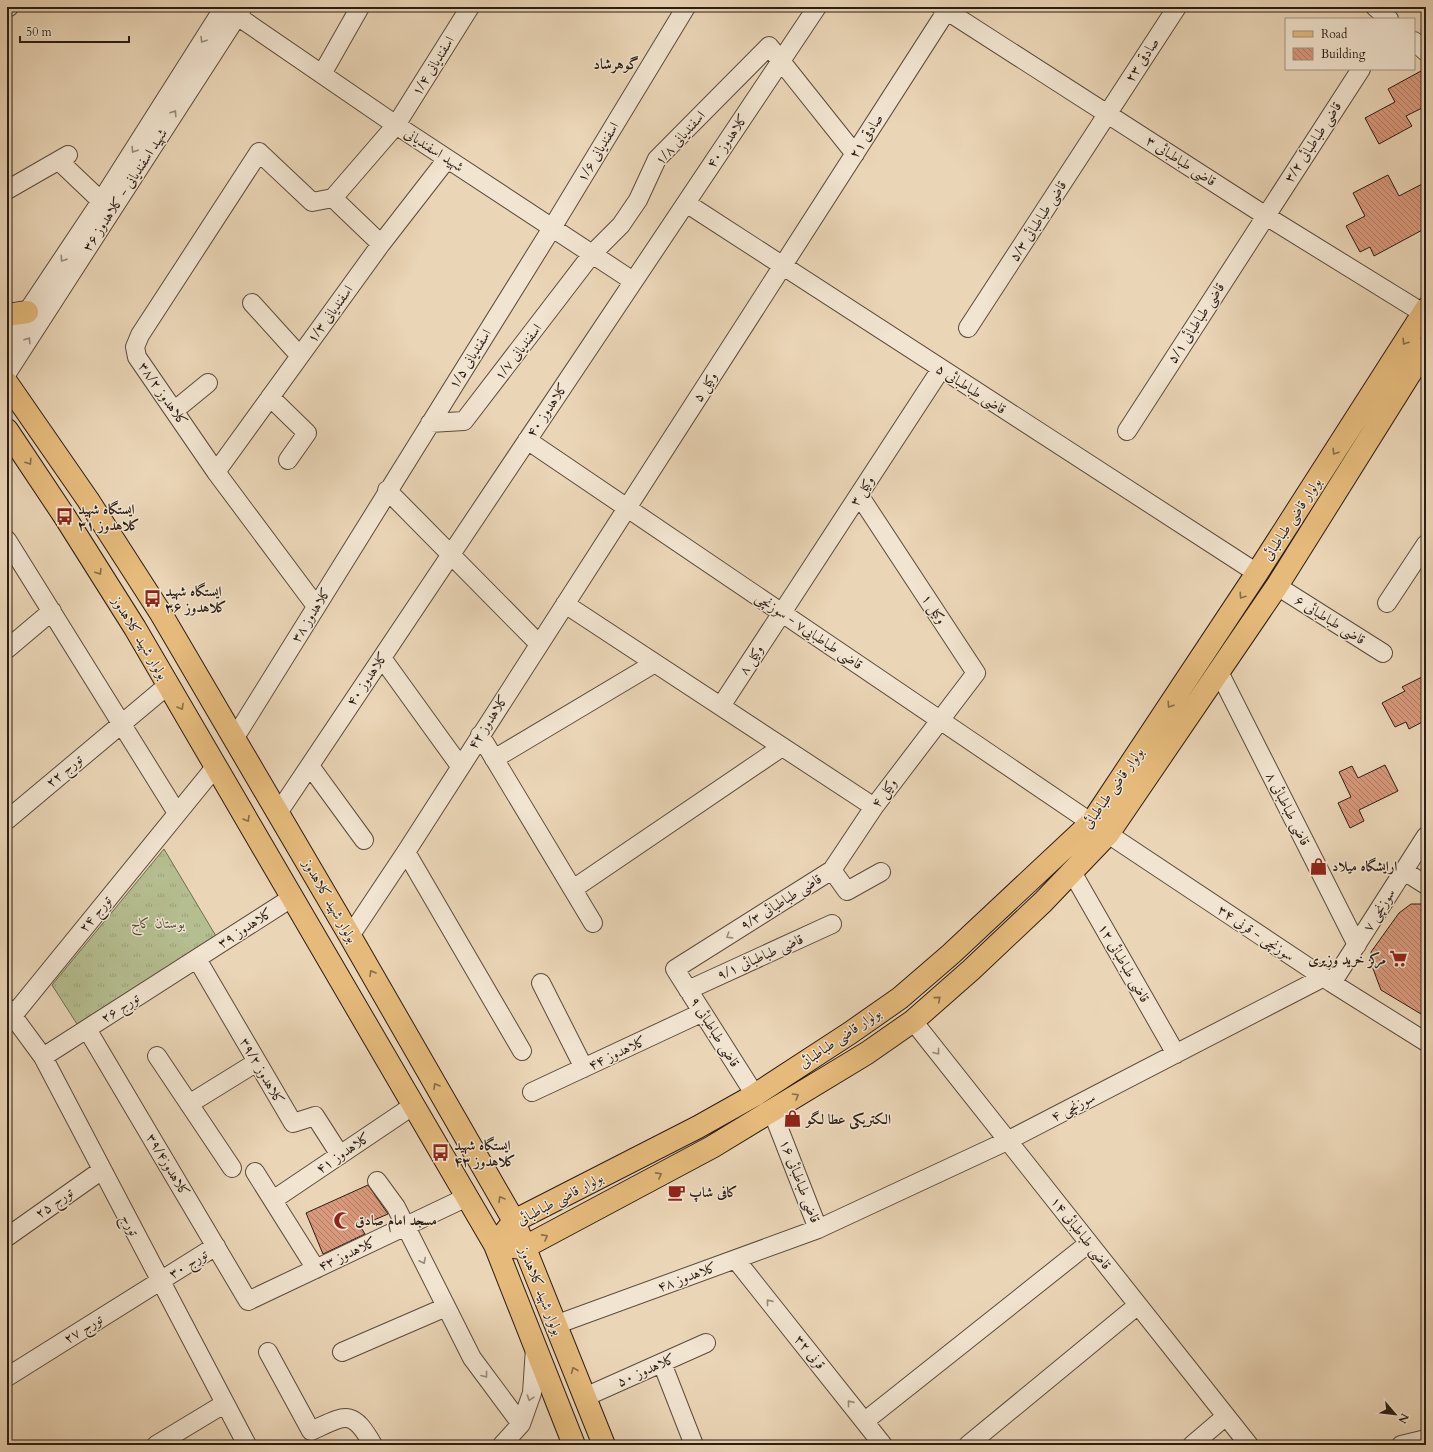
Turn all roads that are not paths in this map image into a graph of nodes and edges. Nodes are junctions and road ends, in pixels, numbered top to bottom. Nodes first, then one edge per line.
1 (360, 7) edge
2 (470, 7) edge
3 (686, 7) edge
4 (817, 7) edge
5 (1177, 7) edge
6 (1376, 7) edge
7 (946, 8) edge
8 (232, 9) edge
9 (1388, 18) edge
10 (1415, 42) edge
11 (1426, 52) edge
12 (782, 59) junction
13 (1360, 70) edge
14 (322, 74) junction
15 (1108, 114) junction
16 (396, 126) junction
17 (855, 154) junction
18 (448, 159) junction
19 (7, 190) edge
20 (333, 198) junction
21 (101, 201) junction
22 (686, 203) junction
23 (1266, 216) junction
24 (552, 228) junction
25 (381, 244) junction
26 (592, 254) junction
27 (782, 266) junction
28 (633, 281) junction
29 (252, 303) dead end
30 (1425, 311) edge
31 (17, 314) edge
32 (968, 328) dead end
33 (7, 342) edge
34 (1426, 348) edge
35 (300, 356) junction
36 (941, 369) junction
37 (7, 373) edge
38 (7, 383) edge
39 (208, 383) dead end
40 (270, 398) junction
41 (175, 410) junction
42 (430, 422) junction
43 (1127, 430) dead end
44 (10, 440) edge
45 (527, 440) junction
46 (288, 460) dead end
47 (216, 472) junction
48 (387, 490) junction
49 (859, 496) junction
50 (627, 508) junction
51 (7, 540) edge
52 (1426, 544) edge
53 (451, 555) junction
54 (1257, 573) junction
55 (1277, 586) junction
56 (565, 604) junction
57 (1387, 604) dead end
58 (316, 606) junction
59 (52, 611) junction
60 (782, 613) junction
61 (538, 644) junction
62 (7, 649) edge
63 (1383, 653) dead end
64 (382, 658) junction
65 (655, 663) junction
66 (1219, 672) junction
67 (168, 685) junction
68 (721, 706) junction
69 (939, 719) junction
70 (122, 723) junction
71 (480, 735) junction
72 (234, 740) junction
73 (782, 746) junction
74 (494, 759) junction
75 (216, 766) junction
76 (310, 766) junction
77 (460, 766) junction
78 (874, 807) junction
79 (177, 813) junction
80 (278, 813) junction
81 (7, 820) edge
82 (1100, 828) junction
83 (1426, 836) edge
84 (364, 840) dead end
85 (406, 852) junction
86 (832, 870) junction
87 (1404, 871) junction
88 (881, 872) dead end
89 (1072, 872) junction
90 (1426, 885) edge
91 (573, 889) junction
92 (293, 897) junction
93 (593, 923) dead end
94 (832, 924) dead end
95 (350, 936) junction
96 (1357, 945) junction
97 (197, 959) junction
98 (675, 969) joint
99 (1328, 980) junction
100 (541, 983) dead end
101 (688, 990) junction
102 (701, 1012) junction
103 (9, 1015) edge
104 (912, 1022) junction
105 (87, 1029) junction
106 (1426, 1042) edge
107 (522, 1051) dead end
108 (1176, 1054) junction
109 (157, 1056) dead end
110 (43, 1057) junction
111 (257, 1062) junction
112 (584, 1068) junction
113 (532, 1092) dead end
114 (755, 1095) junction
115 (189, 1104) junction
116 (414, 1105) junction
117 (772, 1110) junction
118 (1007, 1141) junction
119 (340, 1155) junction
120 (232, 1168) dead end
121 (102, 1170) junction
122 (256, 1172) dead end
123 (377, 1181) dead end
124 (467, 1198) junction
125 (273, 1200) junction
126 (514, 1221) junction
127 (405, 1227) junction
128 (818, 1229) junction
129 (8, 1235) edge
130 (1089, 1243) junction
131 (495, 1245) junction
132 (216, 1246) junction
133 (523, 1248) junction
134 (736, 1260) junction
135 (316, 1268) junction
136 (160, 1281) junction
137 (248, 1301) joint
138 (1138, 1306) junction
139 (446, 1307) junction
140 (555, 1325) junction
141 (706, 1343) dead end
142 (535, 1345) junction
143 (268, 1352) dead end
144 (342, 1352) dead end
145 (662, 1363) junction
146 (7, 1377) edge
147 (585, 1397) junction
148 (224, 1404) junction
149 (1226, 1416) junction
150 (865, 1422) junction
151 (521, 1424) junction
152 (1426, 1439) edge
153 (156, 1445) edge
154 (247, 1445) edge
155 (374, 1445) edge
156 (502, 1445) edge
157 (574, 1445) edge
158 (604, 1445) edge
159 (694, 1445) edge
160 (883, 1445) edge
161 (968, 1445) edge
162 (1192, 1445) edge
163 (1249, 1445) edge
164 (1401, 1445) edge

1 - 14 street
2 - 16 street, اسفندیانی ۱/۴
3 - 24 street, اسفندیانی ۱/۶
4 - 12 street, کلاهدوز ۴۰
5 - 15 street, صادقی ۲۳
6 - 9 street
7 - 15 street, قاضی طباطبائی ۳
7 - 17 street, صادقی ۲۱
8 - 14 street, شهید اسفندیانی
8 -> 21 street, شهید اسفندیانی - کلاهدوز ۳۶
37 -> 8 street, شهید اسفندیانی - کلاهدوز ۳۶
10 - 11 street
12 - 17 street
12 - 22 street, کلاهدوز ۴۰
12 - 26 street, اسفندیانی ۱/۸
13 - 23 street, قاضی طباطبائی ۳/۲
14 - 16 street, شهید اسفندیانی
15 - 23 street, قاضی طباطبائی ۳
15 - 32 street, قاضی طباطبائی ۵/۳
16 - 18 street, شهید اسفندیانی
16 - 20 street, اسفندیانی ۱/۴
17 - 27 street, صادقی ۲۱
18 - 24 street, شهید اسفندیانی
18 - 25 street, اسفندیانی ۱/۳
19 - 21 street
20 - 25 street
20 - 41 street, کلاهدوز ۳۸/۲
21 -> 31 street, شهید اسفندیانی - کلاهدوز ۳۶
22 - 27 street, قاضی طباطبائی ۵
22 - 28 street, کلاهدوز ۴۰
23 - 30 street, قاضی طباطبائی ۳
23 - 43 street, قاضی طباطبائی ۵/۱
24 - 26 street, شهید اسفندیانی
24 - 42 street, اسفندیانی ۱/۵
25 - 35 street, اسفندیانی ۱/۳
26 - 28 street, شهید اسفندیانی
26 - 42 street, ۱/۷ اسفندیانی
27 - 36 street, قاضی طباطبائی ۵
27 - 50 street, وکيل ۵
28 - 45 street, کلاهدوز ۴۰
29 - 35 street
30 -> 54 main road, بولوار قاضی طباطبائی
31 - 33 street, شهید اسفندیانی - کلاهدوز ۳۶
34 - 55 main road, بولوار قاضی طباطبائی
35 - 40 street, اسفندیانی ۱/۳
36 - 49 street, وکيل ۳
36 - 54 street, قاضی طباطبائی ۵
38 - 72 main road, بولوار شهید کلاهدوز
39 - 41 street
40 - 46 street
40 - 47 street, اسفندیانی ۱/۳
41 - 47 street, کلاهدوز ۳۸/۲
42 - 48 street, اسفندیانی ۱/۵
44 -> 67 main road, بولوار شهید کلاهدوز
45 - 50 street, قاضی طباطبایی۷ - سوزنچی
45 - 53 street, کلاهدوز ۴۰
47 - 58 street, کلاهدوز ۳۸/۲
48 - 53 street
48 - 58 street, کلاهدوز ۳۸
49 - 60 street, وکيل ۳
49 - 69 street, وکيل ۱
50 - 56 street, کلاهدوز ۴۲
50 - 60 street, قاضی طباطبایی۷ - سوزنچی
51 - 59 street
52 - 57 street
53 - 61 street
53 - 64 street, کلاهدوز ۴۰
54 -> 82 main road, بولوار قاضی طباطبائی
55 - 63 street, قاضی طباطبائی ۶
55 - 66 main road, بولوار قاضی طباطبائی
56 - 61 street, کلاهدوز ۴۲
56 - 65 street
58 - 72 street, کلاهدوز ۳۸
59 - 62 street
59 - 70 street
60 - 68 street, وکيل ۸
60 - 69 street, قاضی طباطبایی۷ - سوزنچی
61 - 71 street, کلاهدوز ۴۲
64 - 76 street, کلاهدوز ۴۰
64 - 77 street
65 - 68 street
65 - 74 street
66 - 82 main road, بولوار قاضی طباطبائی
66 - 96 street, قاضی طباطبائی ۸
67 - 70 street, تورج ۲۲
67 -> 75 main road, بولوار شهید کلاهدوز
68 - 73 street
69 - 78 street, وکيل ۴
69 - 82 street, قاضی طباطبایی۷ - سوزنچی
70 - 79 street
70 - 81 street, تورج ۲۲
71 - 74 street
71 - 77 street, کلاهدوز ۴۲
72 - 80 main road, بولوار شهید کلاهدوز
73 - 78 street
73 - 91 street
74 - 91 street
75 - 79 street, تورج ۲۴
75 -> 92 main road, بولوار شهید کلاهدوز
76 - 80 street, کلاهدوز ۴۰
76 - 84 street
77 - 85 street, کلاهدوز ۴۲
78 - 86 street, وکيل ۴
79 - 103 street, تورج ۲۴
80 - 95 main road, بولوار شهید کلاهدوز
82 - 89 main road, بولوار قاضی طباطبائی
82 - 99 street, سوزنچی - قرنی ۳۴
82 - 114 main road, بولوار قاضی طباطبائی
83 - 87 street, سوزنچی ۷
85 - 95 street, کلاهدوز ۴۲
85 - 107 street
86 - 88 street, قاضی طباطبائی ۹/۳
86 -> 98 street, قاضی طباطبائی ۹/۳
87 - 90 street
87 - 96 street, سوزنچی ۷
104 -> 89 main road, بولوار قاضی طباطبائی
89 - 108 street, قاضی طباطبائی ۱۲
91 - 93 street
92 - 97 street, کلاهدوز ۳۹
92 - 116 main road, بولوار شهید کلاهدوز
94 - 101 street, قاضی طباطبائی ۹/۱
126 -> 95 main road, بولوار شهید کلاهدوز
96 - 99 street, سوزنچی ۷
97 - 105 street, تورج ۲۶
97 - 111 street, کلاهدوز ۳۹/۲
98 - 101 street, قاضی طباطبائی ۹
99 - 106 street, سوزنچی - قرنی ۳۴
99 - 108 street, سوزنچی ۴
100 - 112 street
101 - 102 street, قاضی طباطبائی ۹
102 - 112 street, کلاهدوز ۴۴
102 - 114 street, قاضی طباطبائی ۹
103 - 110 street, تورج
117 -> 104 main road, بولوار قاضی طباطبائی
104 -> 118 street, قاضی طباطبائی ۱۴
105 - 110 street, تورج ۲۶
105 - 132 street, کلاهدوز۳۹/۴
108 - 118 street, سوزنچی ۴
109 - 115 street
110 - 121 street, تورج
111 - 115 street
111 - 119 street, کلاهدوز ۳۹/۲
112 - 113 street, کلاهدوز ۴۴
114 - 126 main road, بولوار قاضی طباطبائی
115 - 120 street
116 - 119 street, کلاهدوز ۴۱
116 - 124 main road, بولوار شهید کلاهدوز
117 - 128 street, قاضی طباطبائی ۱۶
133 -> 117 main road, بولوار قاضی طباطبائی
118 - 128 street, سوزنچی ۴
118 - 130 street, قاضی طباطبائی ۱۴
119 - 125 street, کلاهدوز ۴۱
121 - 129 street, تورج ۲۵
121 - 136 street, تورج
122 - 125 street
123 - 127 street
124 - 127 street, کلاهدوز ۴۳
124 - 131 main road, بولوار شهید کلاهدوز
125 - 135 street
126 - 131 main road, بولوار قاضی طباطبائی
126 - 133 main road, بولوار شهید کلاهدوز
127 - 135 street, کلاهدوز ۴۳
127 -> 139 street
128 - 134 street, کلاهدوز ۴۸
130 - 138 street, قاضی طباطبائی ۱۴
130 - 150 street
131 - 133 main road, بولوار قاضی طباطبائی
131 - 142 main road, بولوار شهید کلاهدوز
132 - 136 street, تورج ۳۰
132 - 137 street, کلاهدوز۳۹/۴
133 - 140 main road, بولوار شهید کلاهدوز
134 - 140 street, کلاهدوز ۴۸
150 -> 134 street, قرنی ۳۲
135 - 137 street, کلاهدوز ۴۳
136 - 146 street, تورج ۲۷
136 - 148 street, تورج
138 - 149 street, قاضی طباطبائی ۱۴
138 - 161 street
139 - 144 street
139 -> 151 street
147 -> 140 main road, بولوار شهید کلاهدوز
141 - 145 street, کلاهدوز ۵۰
142 -> 151 street
142 - 157 main road, بولوار شهید کلاهدوز
143 - 155 street
145 - 147 street, کلاهدوز ۵۰
145 - 159 street
147 - 158 main road, بولوار شهید کلاهدوز
148 - 153 street
148 - 154 street, تورج
149 - 162 street
149 - 163 street, قاضی طباطبائی ۱۴
150 - 160 street, قرنی ۳۲
151 - 156 street
152 - 164 street

